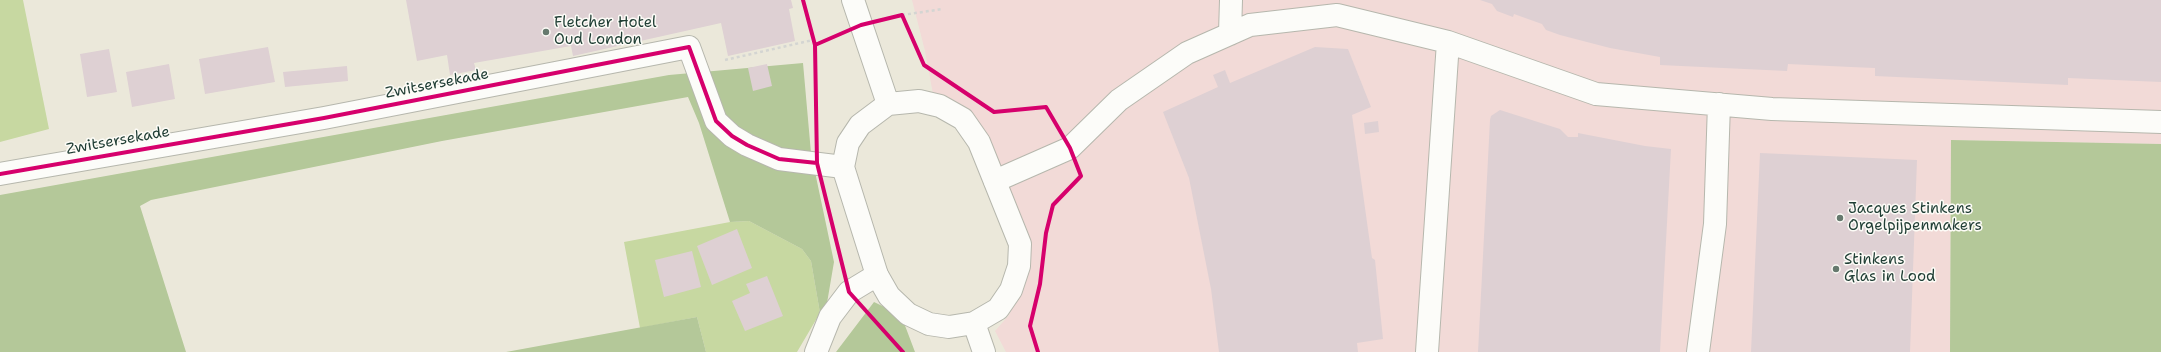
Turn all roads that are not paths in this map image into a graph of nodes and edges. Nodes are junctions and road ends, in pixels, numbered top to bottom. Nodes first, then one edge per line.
1 (853, 0) edge
2 (1232, 0) edge
3 (1230, 34) junction
4 (1448, 42) junction
5 (888, 104) junction
6 (1719, 104) junction
7 (2161, 122) edge
8 (843, 167) junction
9 (0, 174) edge
10 (995, 181) junction
11 (877, 276) junction
12 (974, 323) junction
13 (816, 352) edge
14 (984, 352) edge
15 (1427, 352) edge
16 (1698, 352) edge

1 - 5 street
2 - 3 street
3 - 4 street
3 - 10 street
4 - 6 street
4 - 15 street
5 - 8 street
5 - 10 street
6 - 7 street
6 - 16 street
8 - 9 street, Zwitsersekade
8 - 11 street
10 - 12 street
11 - 12 street
11 - 13 street
12 - 14 street

